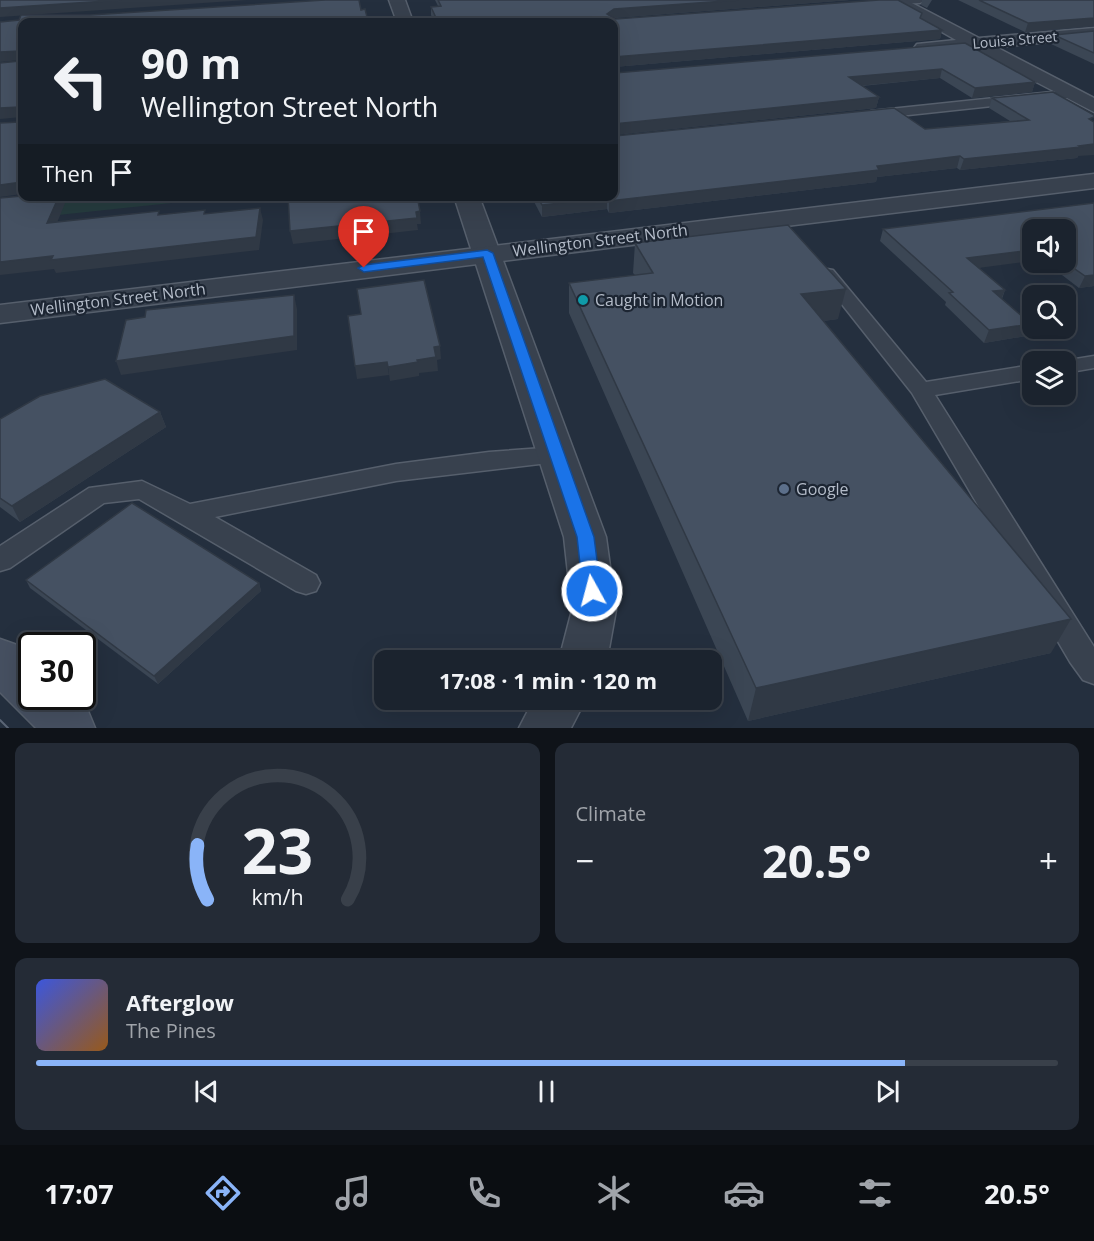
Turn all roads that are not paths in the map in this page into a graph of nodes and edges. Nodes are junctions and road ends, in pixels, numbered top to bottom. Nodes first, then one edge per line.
1 (397, 0) edge
2 (920, 0) edge
3 (896, 1) edge
4 (871, 4) edge
5 (404, 18) edge
6 (1094, 33) edge
7 (976, 43) junction
8 (911, 49) edge
9 (1071, 94) junction
10 (1094, 106) edge
11 (852, 117) edge
12 (1094, 181) edge
13 (468, 201) edge
14 (797, 238) junction
15 (487, 253) junction
16 (0, 314) edge
17 (1094, 362) edge
18 (1076, 364) edge
19 (1022, 374) edge
20 (921, 390) junction
21 (557, 455) junction
22 (188, 514) junction
23 (0, 560) edge
24 (306, 583) dead end
25 (585, 650) edge
26 (0, 660) edge
27 (1094, 670) edge
28 (18, 677) edge
29 (51, 710) edge
30 (555, 710) edge
31 (70, 728) edge
32 (544, 728) edge

1 - 5 street
2 - 3 lane
3 - 4 lane
3 - 7 street
6 - 7 street, Louisa Street
7 - 8 street, Louisa Street
7 - 9 street
9 - 10 street
9 - 11 lane
12 - 14 street, Wellington Street North
13 - 15 street
14 - 15 street, Wellington Street North
14 - 20 lane
15 - 16 street, Wellington Street North
15 - 21 street
17 - 18 lane
19 - 20 lane
20 - 27 lane
21 - 22 lane
21 - 25 street
22 - 23 lane
22 - 24 lane
26 - 28 main road
29 - 31 main road
30 - 32 street

